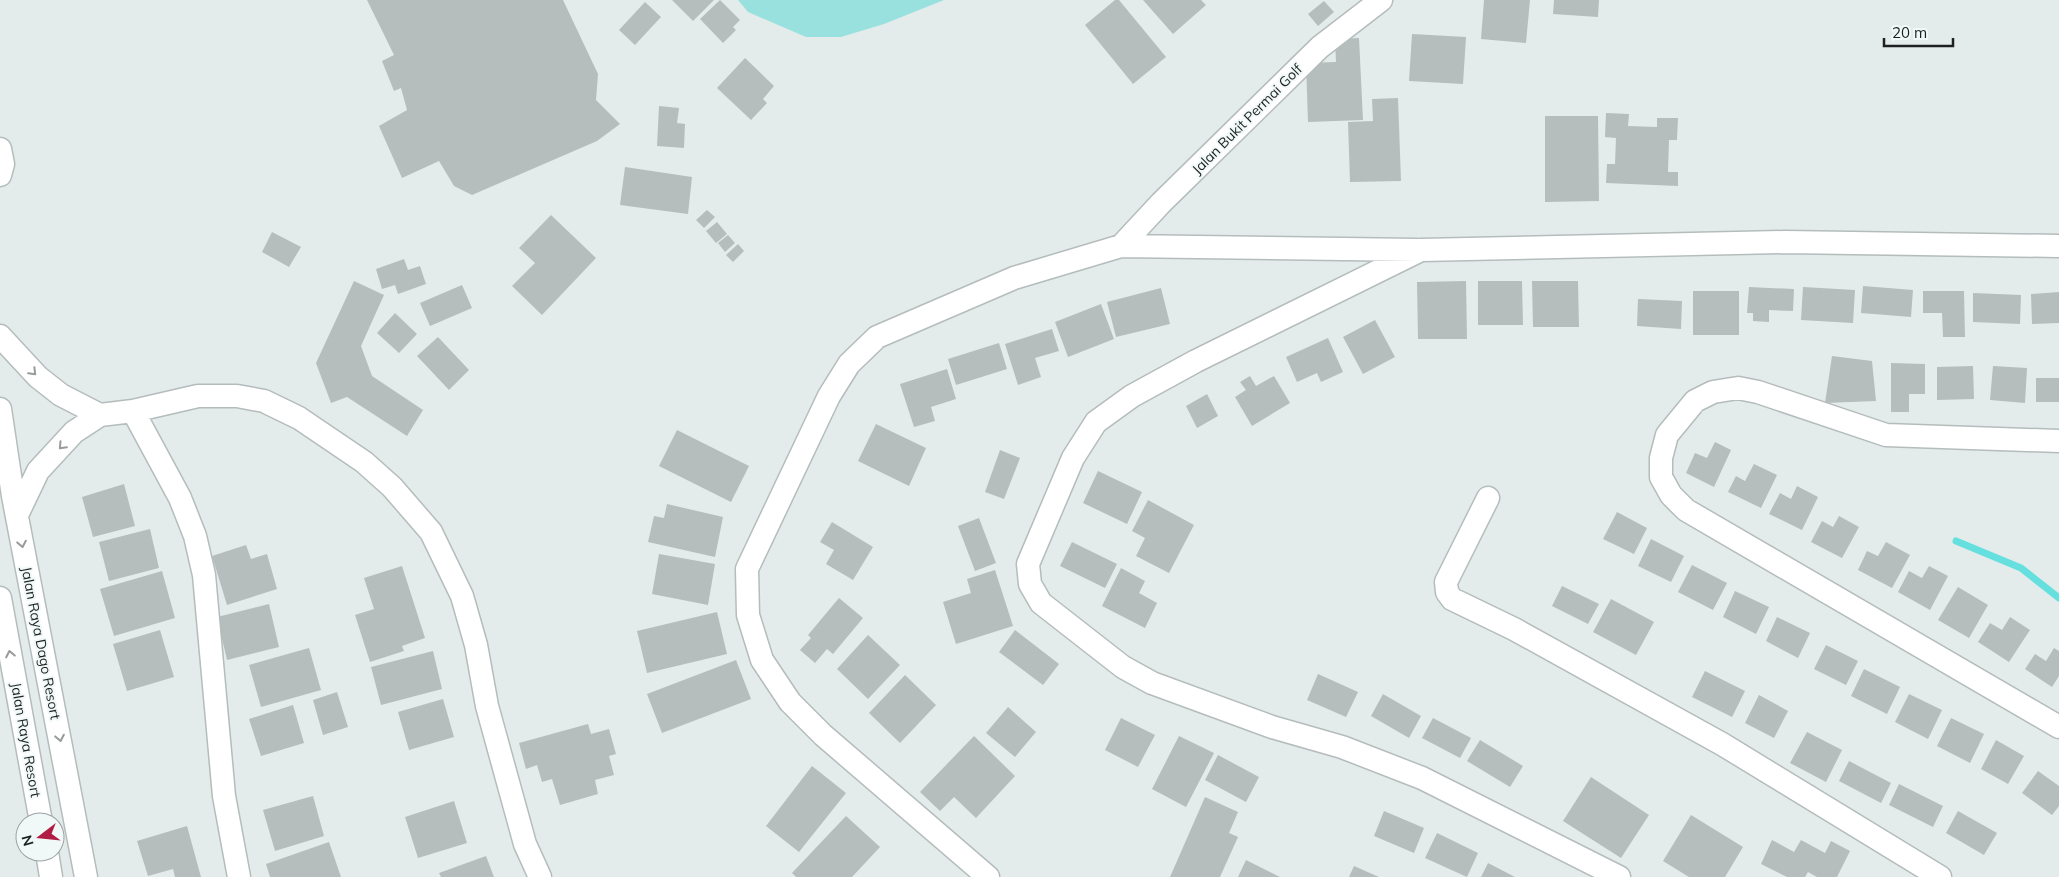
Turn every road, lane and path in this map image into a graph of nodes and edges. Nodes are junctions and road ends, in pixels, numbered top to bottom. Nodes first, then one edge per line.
1 (1381, 0) edge
2 (0, 149) edge
3 (0, 176) edge
4 (1121, 246) junction
5 (2059, 246) edge
6 (1421, 250) junction
7 (0, 336) edge
8 (0, 409) edge
9 (133, 411) junction
10 (100, 415) junction
11 (2059, 441) edge
12 (1488, 498) dead end
13 (17, 516) junction
14 (0, 598) edge
15 (2059, 727) edge
16 (40, 812) edge
17 (49, 862) edge
18 (51, 877) edge
19 (86, 877) edge
20 (239, 877) edge
21 (540, 877) edge
22 (988, 877) edge
23 (1618, 877) edge
24 (1940, 877) edge

1 - 4 street, Jalan Bukit Permai Golf
2 - 3 street
4 - 6 street
4 - 22 street
5 - 6 street
6 - 23 street
7 -> 10 street
8 - 13 street, Jalan Raya Dago Resort
9 - 10 street
9 - 20 street
9 - 21 street
10 -> 13 street
11 - 15 street
12 - 24 street
13 -> 19 street, Jalan Raya Dago Resort
16 -> 14 street, Jalan Raya Resort
17 - 18 street

